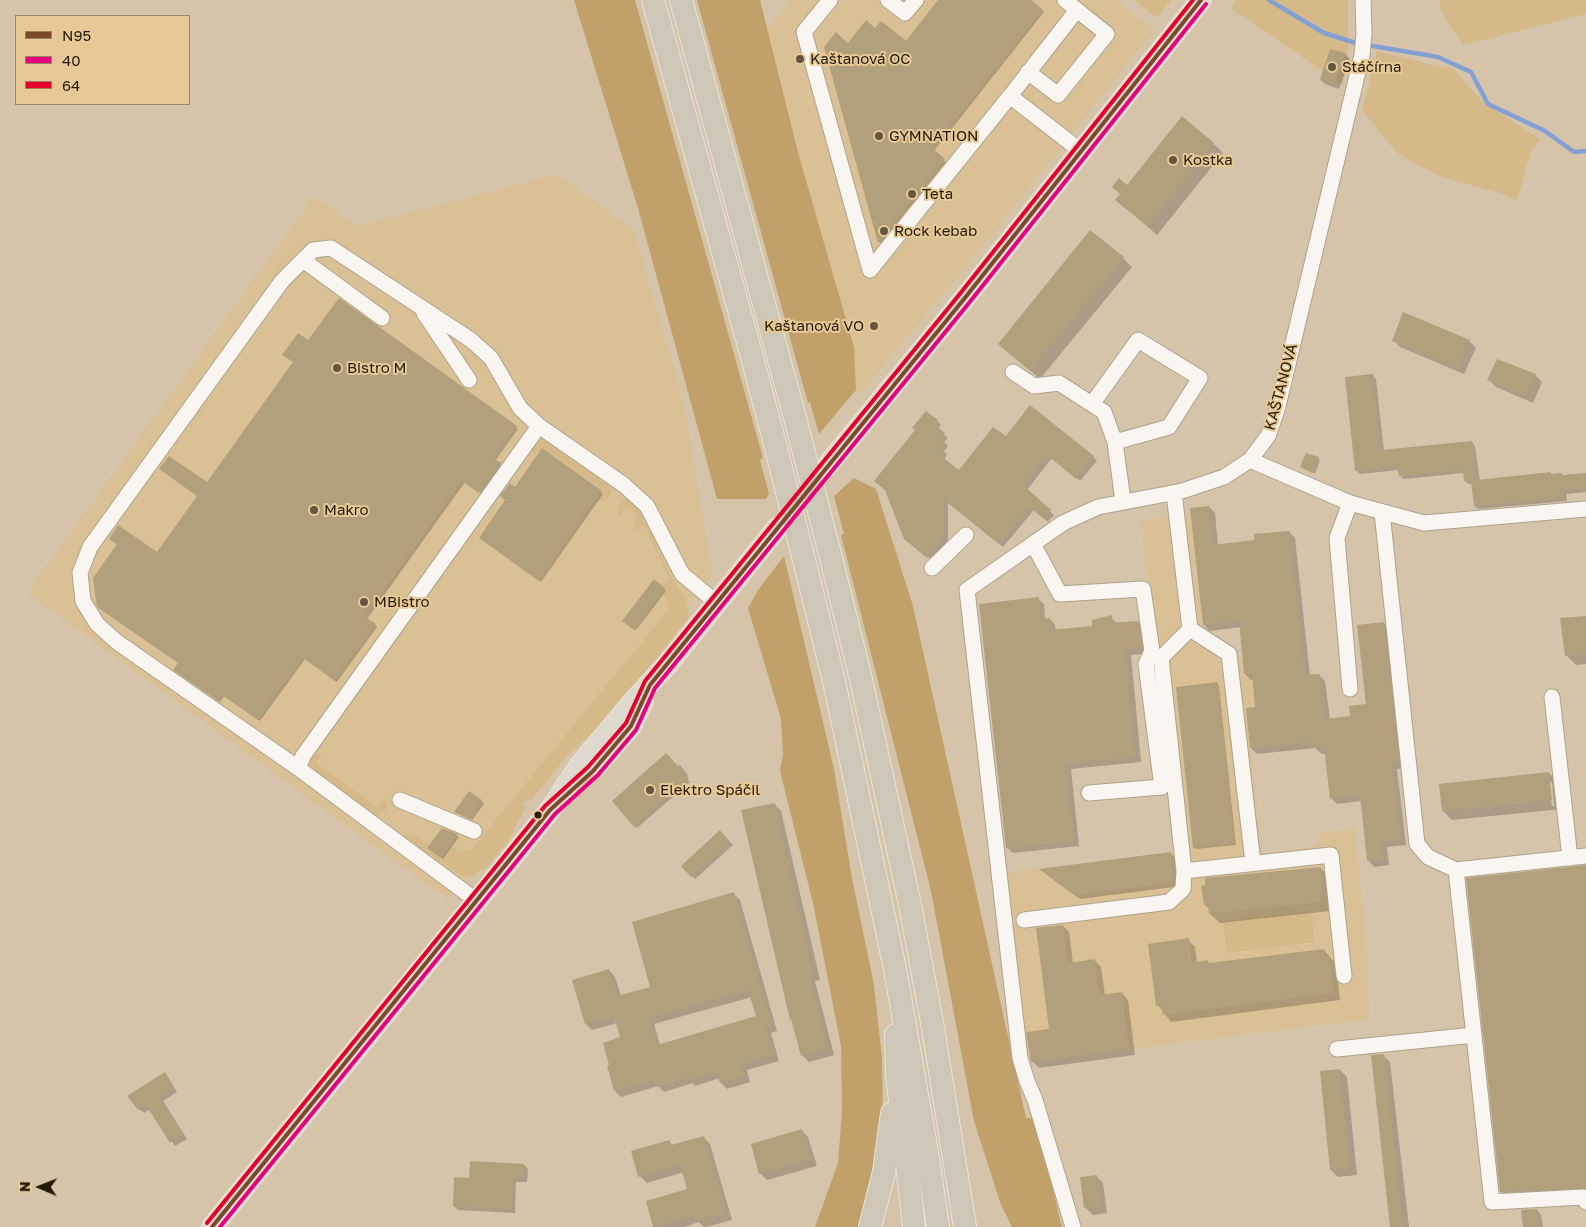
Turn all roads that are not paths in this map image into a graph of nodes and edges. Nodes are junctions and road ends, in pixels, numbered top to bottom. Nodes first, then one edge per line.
1 (653, 0) edge
2 (681, 0) edge
3 (830, 0) edge
4 (888, 0) edge
5 (916, 0) edge
6 (1064, 0) edge
7 (1201, 0) edge
8 (1362, 0) edge
9 (1077, 10) junction
10 (1028, 72) junction
11 (1010, 96) junction
12 (1082, 152) junction
13 (303, 260) junction
14 (420, 306) junction
15 (382, 318) dead end
16 (1012, 372) dead end
17 (469, 380) dead end
18 (1092, 404) junction
19 (539, 426) junction
20 (1115, 442) junction
21 (1250, 460) junction
22 (827, 466) dead end
23 (1174, 493) junction
24 (1123, 501) junction
25 (1350, 503) junction
26 (1586, 509) edge
27 (1382, 512) junction
28 (777, 528) dead end
29 (966, 535) dead end
30 (1033, 544) junction
31 (932, 568) dead end
32 (717, 603) junction
33 (1190, 629) junction
34 (1350, 689) dead end
35 (1552, 696) dead end
36 (298, 768) junction
37 (1089, 793) dead end
38 (400, 800) dead end
39 (474, 831) dead end
40 (1586, 856) edge
41 (1570, 858) junction
42 (1253, 863) junction
43 (1456, 870) junction
44 (1184, 871) junction
45 (477, 901) junction
46 (1024, 920) dead end
47 (895, 968) junction
48 (1344, 976) dead end
49 (1474, 1034) junction
50 (1337, 1049) dead end
51 (896, 1072) junction
52 (1586, 1202) edge
53 (212, 1227) edge
54 (870, 1227) edge
55 (914, 1227) edge
56 (938, 1227) edge
57 (965, 1227) edge
58 (1073, 1227) edge

1 - 47 highway, bridge
2 - 57 highway, bridge
3 - 11 street
4 - 5 street
6 - 9 street
7 - 12 main road
8 - 21 street, KAŠTANOVÁ
9 - 10 street
9 - 10 street
10 - 11 street
11 - 12 street
12 - 22 main road
13 - 14 street
13 - 15 street
13 - 36 street
14 - 17 street
14 - 19 street
16 - 18 street
18 - 20 street
18 - 20 street
19 - 32 street
19 - 36 street
20 - 24 street
21 - 23 street, KAŠTANOVÁ
21 - 25 street
23 - 24 street, KAŠTANOVÁ
23 - 33 street
24 - 30 street, KAŠTANOVÁ
25 - 27 street
25 - 34 street
26 - 27 street
27 - 43 street
28 - 32 main road
29 - 31 street
30 - 37 street
30 - 58 street, KAŠTANOVÁ
32 - 45 main road
33 - 42 street
33 - 44 street
35 - 41 street
36 - 45 street
38 - 39 street
40 - 41 street
41 - 43 street
42 - 44 street
42 - 48 street
43 - 49 street
44 - 46 street
45 - 53 main road
47 - 51 highway
47 - 56 highway
49 - 50 street
49 - 52 street
51 - 54 highway
51 - 55 highway

